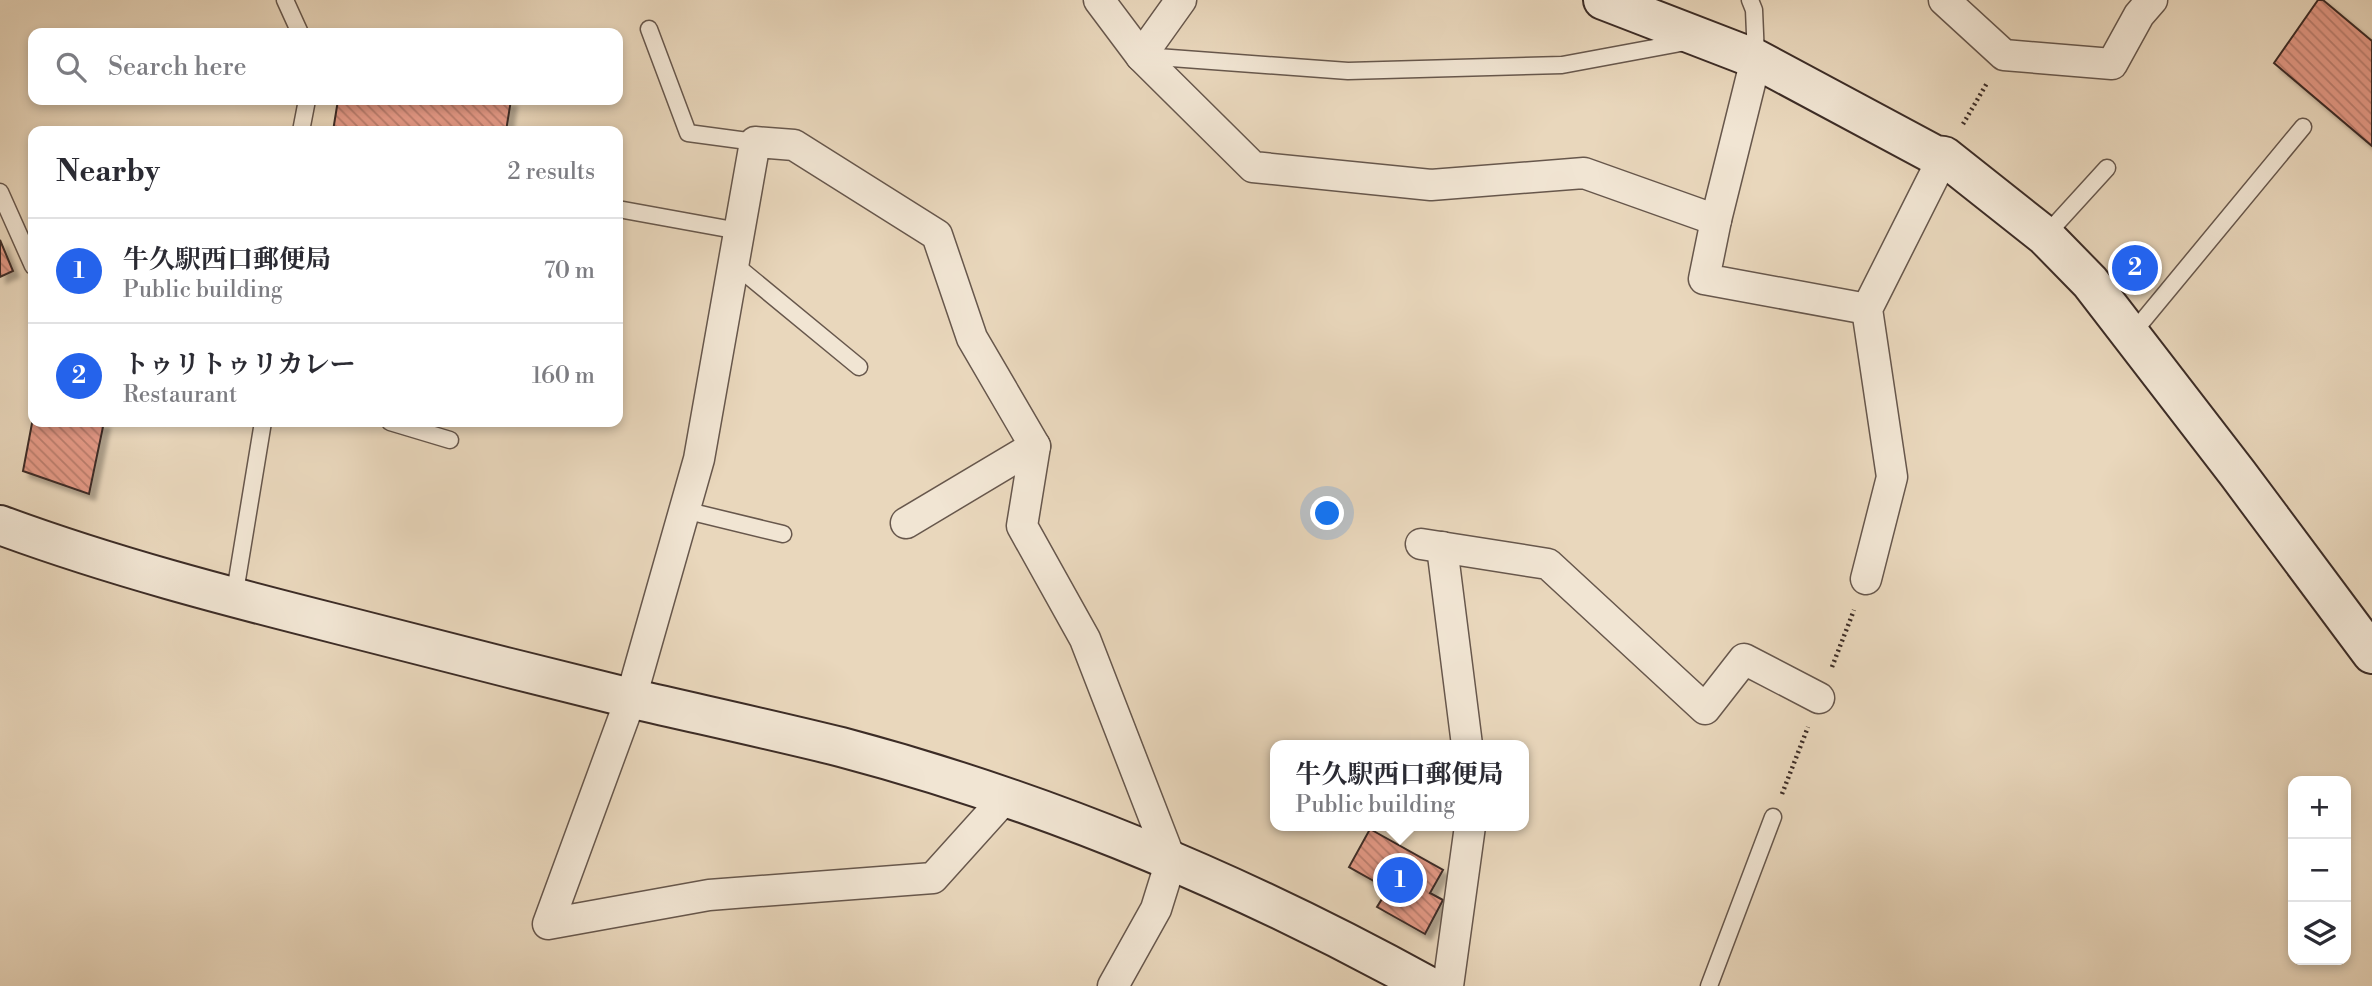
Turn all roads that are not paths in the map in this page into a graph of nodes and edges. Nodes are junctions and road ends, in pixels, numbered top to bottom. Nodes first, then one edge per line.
1 (285, 0) edge
2 (1099, 0) edge
3 (1181, 0) edge
4 (1603, 0) edge
5 (1750, 0) edge
6 (1944, 0) edge
7 (2152, 0) edge
8 (298, 28) edge
9 (649, 29) dead end
10 (1702, 39) junction
11 (1141, 56) junction
12 (1756, 59) junction
13 (306, 105) edge
14 (303, 126) edge
15 (2302, 127) dead end
16 (755, 142) junction
17 (1944, 156) junction
18 (2107, 168) dead end
19 (0, 191) edge
20 (623, 210) edge
21 (1716, 220) junction
22 (739, 230) junction
23 (2045, 236) junction
24 (28, 255) edge
25 (733, 264) junction
26 (1867, 309) junction
27 (2131, 335) junction
28 (859, 368) dead end
29 (262, 427) edge
30 (407, 427) edge
31 (450, 440) dead end
32 (1035, 446) junction
33 (684, 510) junction
34 (906, 523) dead end
35 (11, 529) edge
36 (783, 534) dead end
37 (1866, 579) dead end
38 (234, 598) junction
39 (2372, 654) edge
40 (631, 698) junction
41 (1819, 698) dead end
42 (1466, 740) edge
43 (1006, 797) junction
44 (1773, 817) dead end
45 (1469, 831) edge
46 (1171, 861) junction
47 (1429, 985) edge
48 (1113, 986) edge
49 (1709, 986) edge

1 - 8 lane
2 - 11 street
3 - 11 street
4 - 10 street
5 - 12 lane
6 - 7 street
9 - 16 lane
10 - 11 lane
10 - 12 street
11 - 21 street
12 - 17 street
12 - 21 street
13 - 14 lane
15 - 27 lane
16 - 22 street
16 - 32 street
17 - 23 street
17 - 26 street
18 - 23 lane
19 - 24 lane
20 - 22 lane
21 - 26 street
22 - 25 street
23 - 27 street
25 - 28 lane
25 - 33 street
26 - 37 street
27 - 39 street
29 - 38 lane
30 - 31 lane
32 - 34 street
32 - 46 street
33 - 36 lane
33 - 40 street
35 - 38 street
38 - 40 street
40 - 43 street
40 - 43 street
41 - 42 street
43 - 46 street
44 - 49 lane
45 - 47 street
46 - 47 street
46 - 48 street

